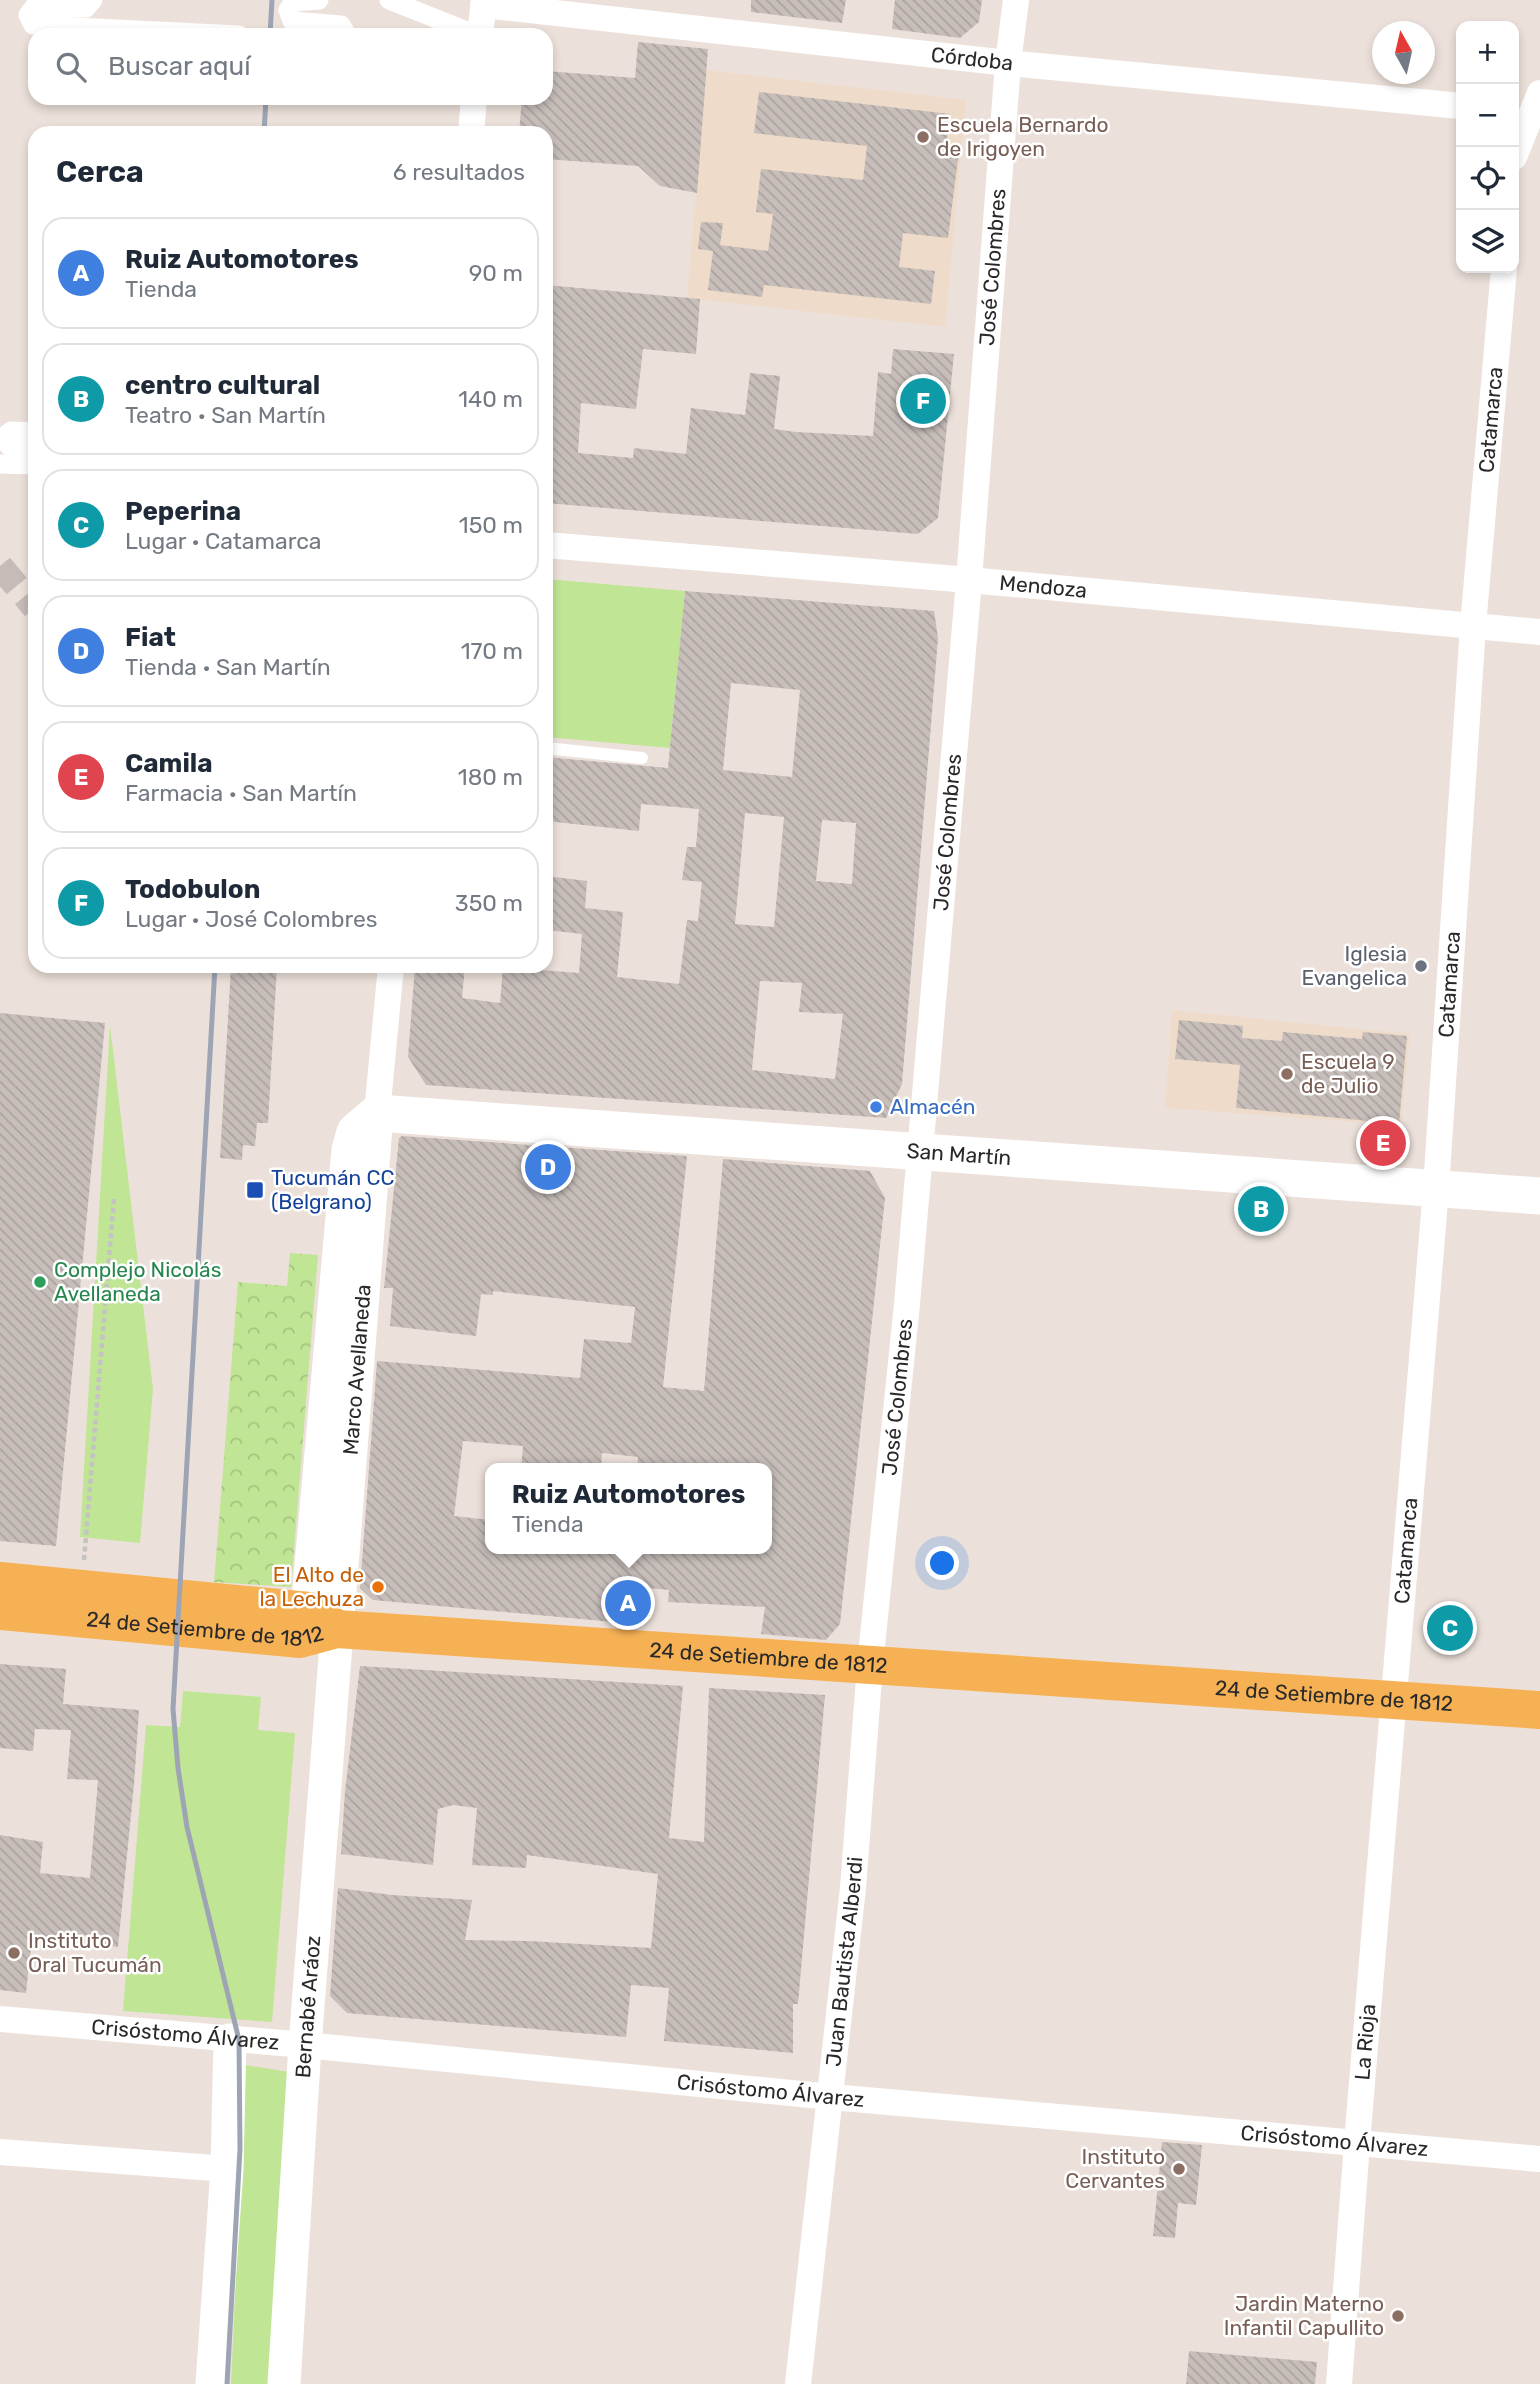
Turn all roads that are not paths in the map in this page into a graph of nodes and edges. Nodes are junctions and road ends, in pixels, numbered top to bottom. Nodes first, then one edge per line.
1 (93, 0) edge
2 (319, 0) edge
3 (389, 0) edge
4 (1016, 0) edge
5 (484, 2) edge
6 (108, 28) edge
7 (343, 28) edge
8 (461, 28) edge
9 (480, 28) edge
10 (1009, 63) junction
11 (473, 105) edge
12 (1456, 106) edge
13 (1531, 108) edge
14 (472, 126) edge
15 (1517, 147) edge
16 (1504, 273) edge
17 (28, 432) edge
18 (28, 448) edge
19 (0, 464) edge
20 (28, 465) edge
21 (553, 546) edge
22 (969, 580) junction
23 (1473, 625) junction
24 (1540, 632) edge
25 (553, 749) edge
26 (642, 758) dead end
27 (390, 973) edge
28 (377, 1113) junction
29 (920, 1150) junction
30 (1436, 1189) junction
31 (1540, 1196) edge
32 (0, 1581) edge
33 (0, 1611) edge
34 (323, 1620) junction
35 (870, 1665) junction
36 (1394, 1700) junction
37 (1540, 1710) edge
38 (0, 2019) edge
39 (230, 2040) junction
40 (305, 2045) junction
41 (831, 2097) junction
42 (1357, 2143) junction
43 (0, 2152) edge
44 (1540, 2158) edge
45 (227, 2169) junction
46 (212, 2384) edge
47 (284, 2384) edge
48 (798, 2384) edge
49 (1339, 2384) edge

1 - 6 street
2 - 7 street
3 - 8 street
4 - 10 street, José Colombres
5 - 9 street
5 - 10 street, Córdoba
10 - 12 street, Córdoba
10 - 22 street, José Colombres
11 - 14 street
13 - 15 street
16 - 23 street, Catamarca
17 - 18 street
19 - 20 street
21 - 22 street, Mendoza
22 - 23 street, Mendoza
22 - 29 street, José Colombres
23 - 24 street, Mendoza
23 - 30 street, Catamarca
25 - 26 lane
27 - 28 street
28 - 29 main road, San Martín
28 - 34 main road, Marco Avellaneda
29 - 30 main road, San Martín
29 - 35 street, José Colombres
30 - 31 main road, San Martín
30 - 36 street, Catamarca
32 - 34 main road, 24 de Setiembre de 1812
33 - 34 main road, 24 de Setiembre de 1812
34 - 35 main road, 24 de Setiembre de 1812
34 - 40 street, Bernabé Aráoz
35 - 36 main road, 24 de Setiembre de 1812
35 - 41 street, Juan Bautista Alberdi
36 - 37 main road, 24 de Setiembre de 1812
36 - 42 street, La Rioja
38 - 39 street, Crisóstomo Álvarez
39 - 40 street, Crisóstomo Álvarez
39 - 45 street
40 - 41 street, Crisóstomo Álvarez
40 - 47 street, Bernabé Aráoz
41 - 42 street, Crisóstomo Álvarez
41 - 48 street, Juan Bautista Alberdi
42 - 44 street, Crisóstomo Álvarez
42 - 49 street, La Rioja
43 - 45 street
45 - 46 street

